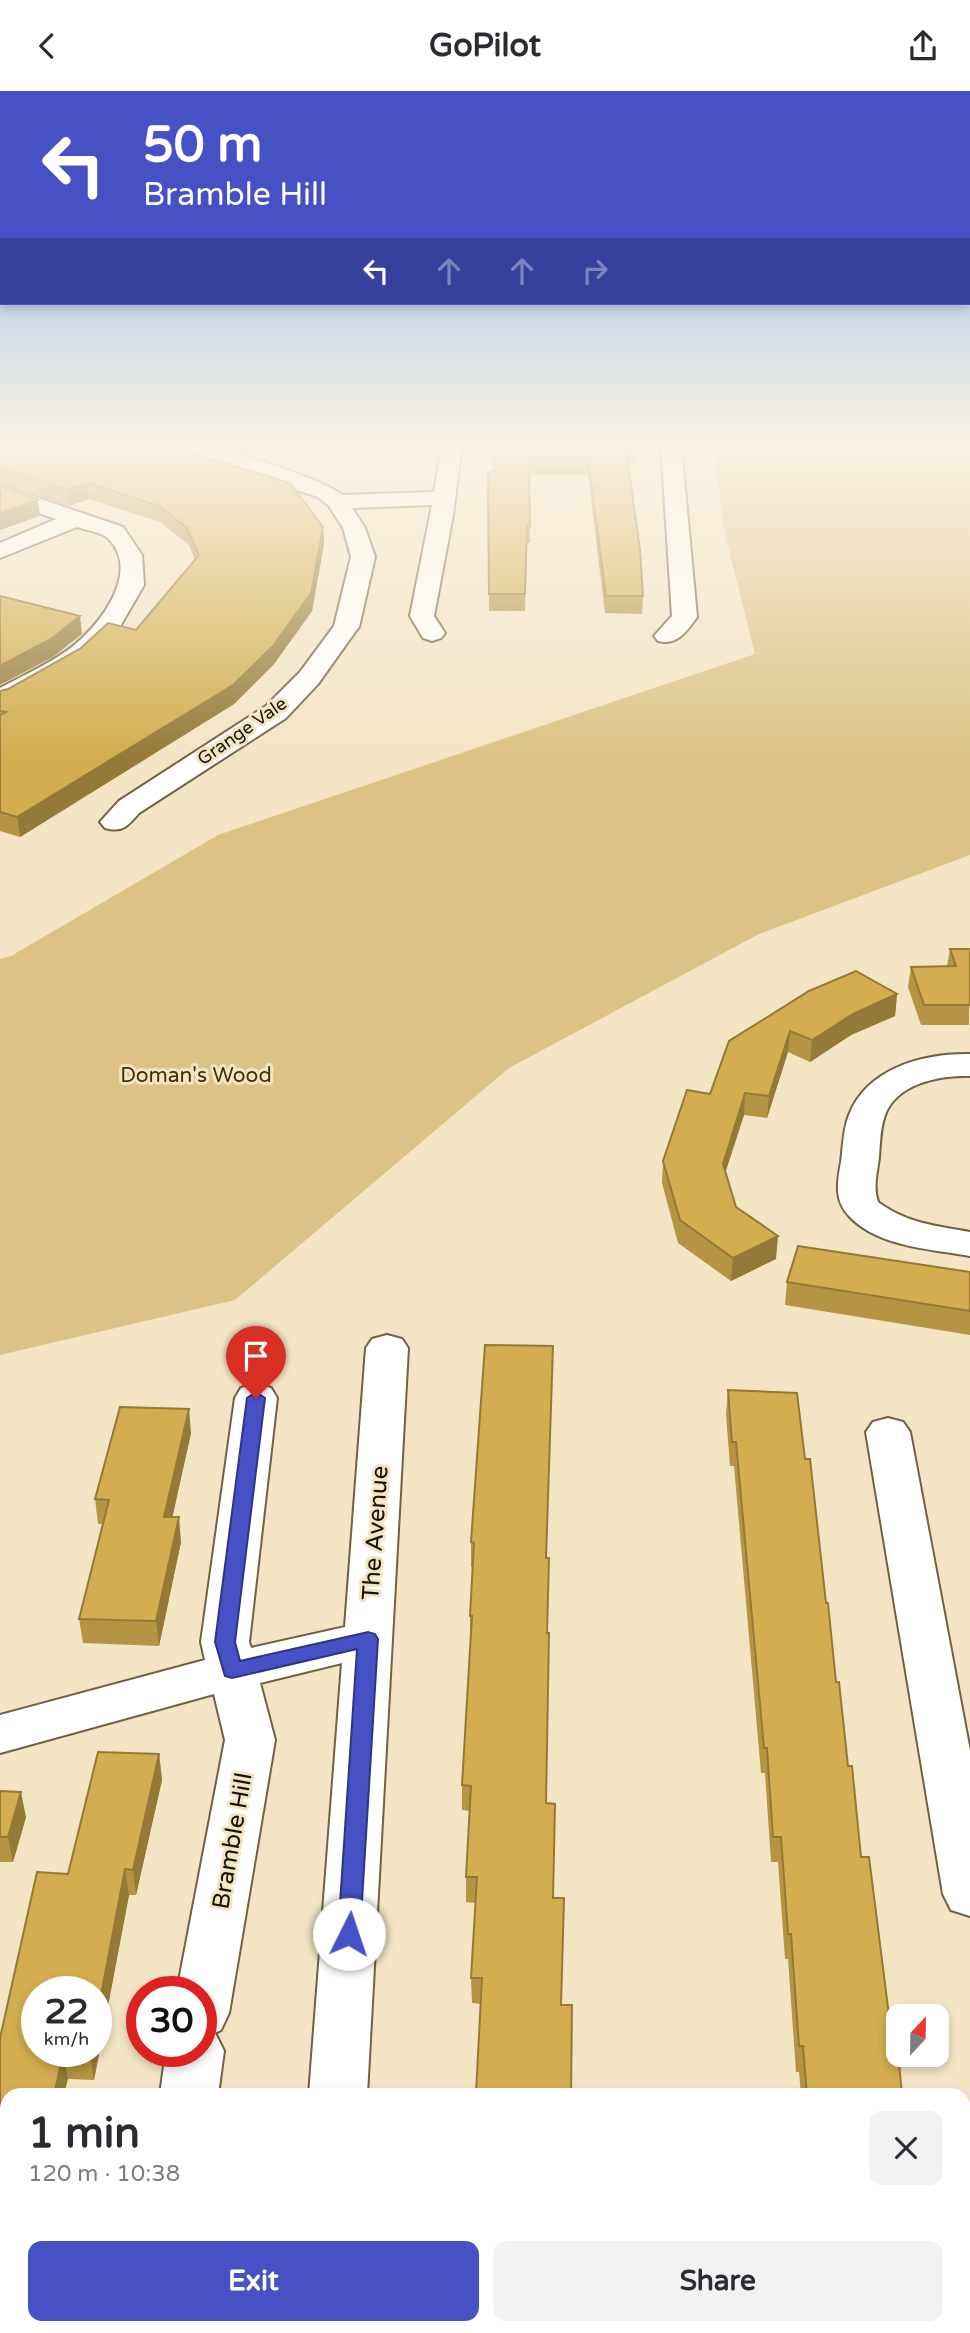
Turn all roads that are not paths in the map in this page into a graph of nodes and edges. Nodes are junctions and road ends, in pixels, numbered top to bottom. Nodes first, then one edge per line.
1 (126, 550) edge
2 (361, 550) edge
3 (434, 550) edge
4 (680, 550) edge
5 (432, 633) dead end
6 (667, 636) dead end
7 (0, 699) edge
8 (115, 822) dead end
9 (970, 1065) edge
10 (970, 1244) edge
11 (387, 1348) dead end
12 (256, 1398) dead end
13 (888, 1432) dead end
14 (368, 1639) junction
15 (232, 1671) junction
16 (0, 1734) edge
17 (970, 1894) edge
18 (208, 1976) edge
19 (192, 2067) edge
20 (188, 2088) edge
21 (338, 2088) edge

1 - 7 street
2 - 8 street, Grange Vale
3 - 5 street
4 - 6 street
9 - 10 street
11 - 14 street, The Avenue
12 - 15 street, Bramble Hill
13 - 17 street
14 - 15 street
14 - 21 street, The Avenue
15 - 16 street
15 - 18 street, Bramble Hill
19 - 20 street

